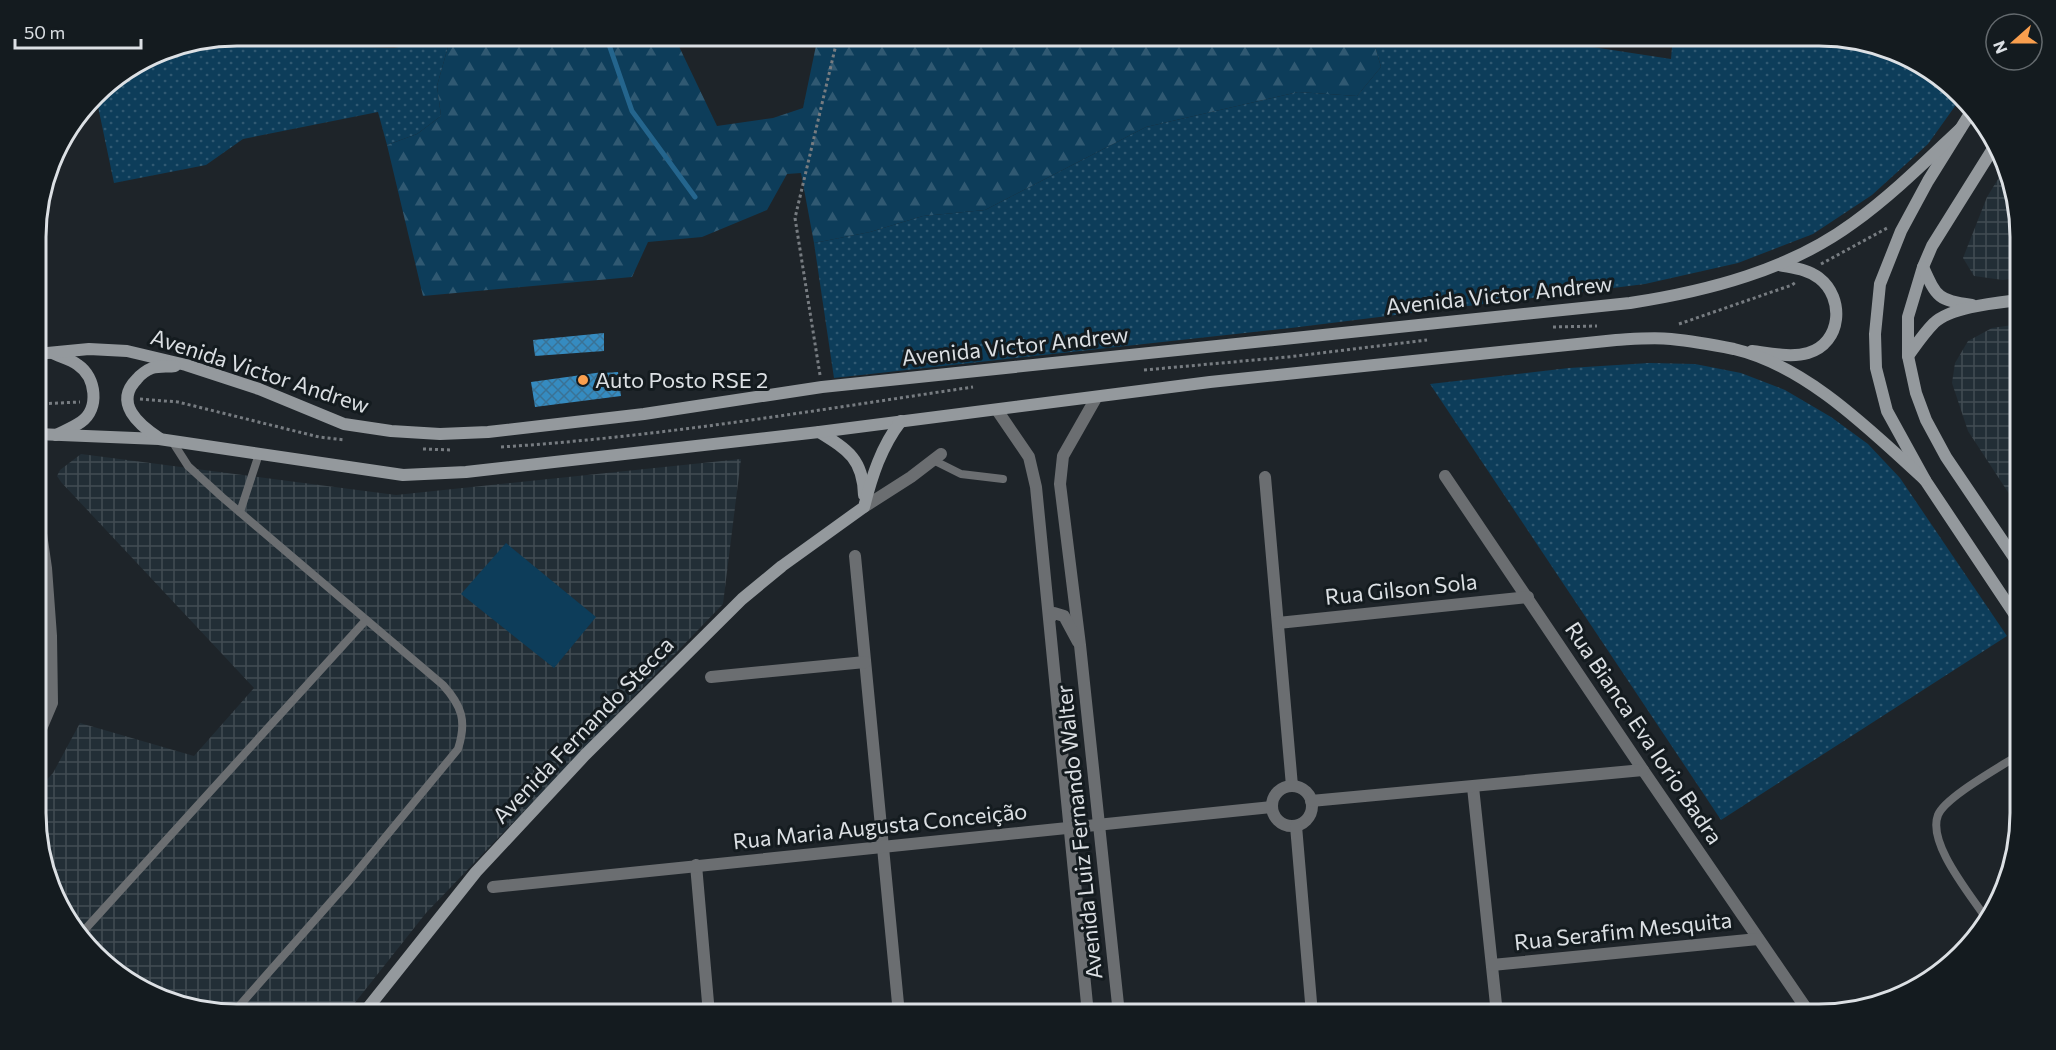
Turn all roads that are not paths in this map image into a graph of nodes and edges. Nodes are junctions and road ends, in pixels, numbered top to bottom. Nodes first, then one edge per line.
1 (1967, 118) edge
2 (1960, 129) junction
3 (1990, 153) edge
4 (1779, 265) junction
5 (1923, 267) junction
6 (2010, 301) edge
7 (1976, 306) junction
8 (1736, 350) junction
9 (47, 352) edge
10 (50, 352) junction
11 (1908, 356) junction
12 (186, 365) junction
13 (1096, 398) junction
14 (997, 410) junction
15 (901, 421) junction
16 (819, 432) junction
17 (47, 435) edge
18 (55, 435) junction
19 (166, 440) junction
20 (259, 454) junction
21 (938, 457) joint
22 (1445, 476) dead end
23 (1265, 477) dead end
24 (1003, 479) dead end
25 (1925, 480) junction
26 (864, 507) junction
27 (240, 512) junction
28 (2010, 551) edge
29 (855, 556) dead end
30 (47, 582) edge
31 (1528, 597) junction
32 (2010, 608) edge
33 (1050, 618) junction
34 (366, 620) junction
35 (1278, 623) junction
36 (1080, 645) junction
37 (865, 662) junction
38 (711, 677) dead end
39 (47, 715) edge
40 (2010, 761) edge
41 (1643, 770) junction
42 (1292, 786) junction
43 (1473, 787) junction
44 (1311, 801) junction
45 (1272, 807) junction
46 (1099, 825) junction
47 (1296, 826) junction
48 (1070, 828) junction
49 (883, 846) junction
50 (696, 865) junction
51 (493, 887) dead end
52 (1981, 911) edge
53 (86, 928) edge
54 (1758, 939) junction
55 (1492, 965) junction
56 (1087, 1003) edge
57 (1118, 1003) edge
58 (1311, 1003) edge
59 (1496, 1003) edge
60 (1802, 1003) edge
61 (241, 1004) edge
62 (371, 1004) edge
63 (708, 1004) edge
64 (897, 1004) edge

1 - 2 main road
2 - 4 main road, Avenida Victor Andrew
2 - 25 main road
3 - 5 main road
4 - 8 main road
4 - 12 main road, Avenida Victor Andrew
5 - 7 main road
5 - 11 main road
6 - 7 main road
7 - 11 main road
8 - 13 main road
8 - 25 main road
9 - 10 main road, Avenida Victor Andrew
10 - 12 main road, Avenida Victor Andrew
10 - 18 main road
11 - 28 main road
12 - 19 main road
13 - 14 main road
13 - 36 street, Avenida Luiz Fernando Walter
14 - 15 main road
14 - 33 street, Avenida Luiz Fernando Walter
15 - 16 main road
15 - 26 main road
16 - 20 main road
16 - 26 main road
17 - 18 main road
18 - 19 main road
19 - 20 main road
19 - 27 lane
20 - 27 lane
21 - 24 lane
21 - 26 street, Avenida Fernando Stecca
22 - 31 street, Rua Bianca Eva Iorio Badra
23 - 35 street
25 - 32 main road
26 - 62 main road, Avenida Fernando Stecca
27 - 34 lane
29 - 37 street
30 - 39 street
31 - 35 street, Rua Gilson Sola
31 - 41 street, Rua Bianca Eva Iorio Badra
33 - 36 street, Avenida Luiz Fernando Walter
33 - 48 street, Avenida Luiz Fernando Walter
34 - 53 lane
34 - 61 lane
35 - 42 street
36 - 46 street, Avenida Luiz Fernando Walter
37 - 38 street
37 - 49 street
40 - 52 lane
41 - 43 street
41 - 54 street, Rua Bianca Eva Iorio Badra
42 - 44 street
42 - 45 street
43 - 44 street
43 - 55 street
44 - 47 street
45 - 46 street, Rua Maria Augusta Conceição
45 - 47 street
46 - 48 street, Rua Maria Augusta Conceição
46 - 57 street, Avenida Luiz Fernando Walter
47 - 58 street
48 - 49 street, Rua Maria Augusta Conceição
48 - 56 street, Avenida Luiz Fernando Walter
49 - 50 street, Rua Maria Augusta Conceição
49 - 64 street
50 - 51 street, Rua Maria Augusta Conceição
50 - 63 street
54 - 55 street, Rua Serafim Mesquita
54 - 60 street, Rua Bianca Eva Iorio Badra
55 - 59 street

